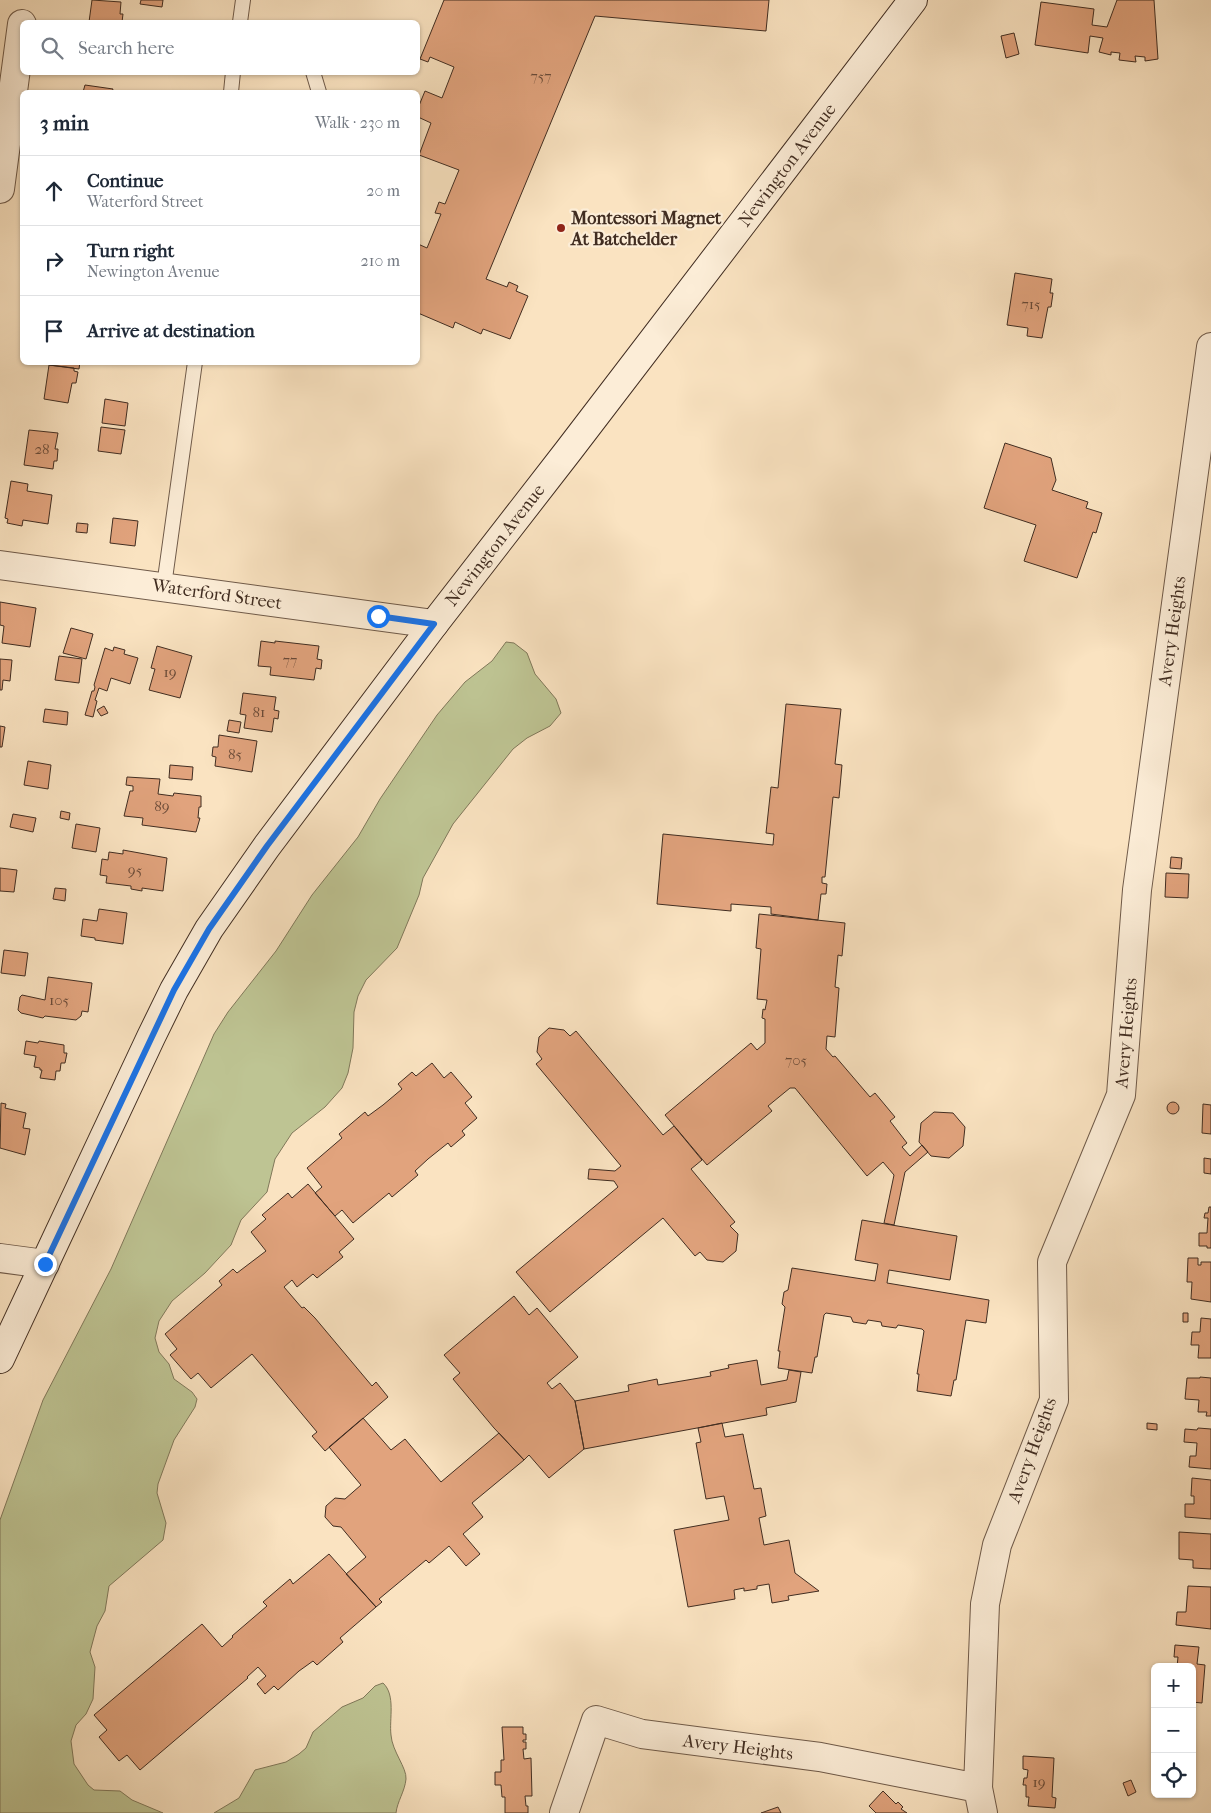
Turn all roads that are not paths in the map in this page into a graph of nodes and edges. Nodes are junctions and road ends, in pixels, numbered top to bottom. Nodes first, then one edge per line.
1 (26, 0) edge
2 (243, 0) edge
3 (913, 0) edge
4 (23, 20) edge
5 (240, 20) edge
6 (20, 45) edge
7 (233, 75) edge
8 (314, 75) edge
9 (231, 90) edge
10 (318, 90) edge
11 (0, 189) edge
12 (1211, 347) edge
13 (195, 365) edge
14 (0, 565) edge
15 (164, 586) junction
16 (434, 624) junction
17 (0, 1258) edge
18 (45, 1264) junction
19 (0, 1359) edge
20 (980, 1800) edge
21 (564, 1813) edge

1 - 4 street
2 - 5 lane
3 - 16 street, Newington Avenue
6 - 11 street
7 - 9 lane
8 - 10 lane
12 - 20 street, Avery Heights
13 - 15 lane
14 - 15 street, Waterford Street
15 - 16 street, Waterford Street
16 - 18 street, Newington Avenue
17 - 18 street
18 - 19 street, Newington Avenue
20 - 21 street, Avery Heights

